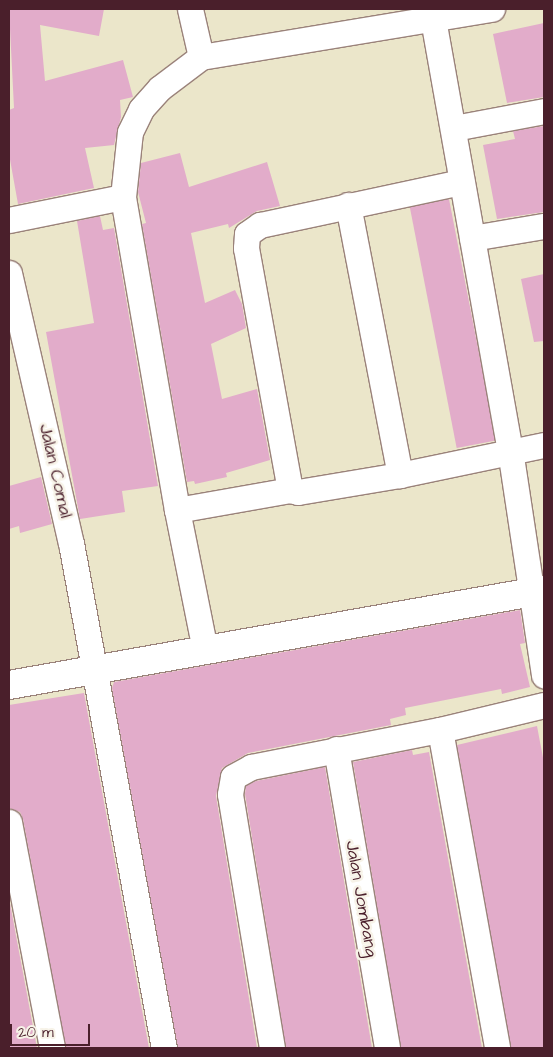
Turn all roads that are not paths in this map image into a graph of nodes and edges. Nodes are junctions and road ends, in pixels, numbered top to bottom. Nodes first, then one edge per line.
1 (190, 9) edge
2 (492, 9) edge
3 (433, 19) junction
4 (202, 57) junction
5 (544, 111) edge
6 (454, 128) junction
7 (462, 182) junction
8 (123, 197) junction
9 (348, 205) junction
10 (9, 220) edge
11 (544, 226) edge
12 (472, 238) junction
13 (9, 273) edge
14 (544, 444) edge
15 (510, 450) junction
16 (400, 475) junction
17 (290, 490) junction
18 (177, 510) junction
19 (537, 591) edge
20 (205, 650) junction
21 (94, 670) junction
22 (544, 675) edge
23 (9, 685) edge
24 (544, 705) edge
25 (440, 730) junction
26 (336, 749) junction
27 (9, 822) edge
28 (52, 1048) edge
29 (164, 1048) edge
30 (272, 1048) edge
31 (387, 1048) edge
32 (497, 1048) edge

1 - 4 street
2 - 3 street
3 - 4 street
3 - 6 street
4 - 8 street
5 - 6 street
6 - 7 street
7 - 9 street
7 - 12 street
8 - 10 street
8 - 18 street
9 - 16 street
9 - 17 street
11 - 12 street
12 - 15 street
13 - 21 street, Jalan Comal
14 - 15 street
15 - 16 street
15 - 19 street
16 - 17 street
17 - 18 street
18 - 20 street
19 - 20 street
19 - 22 street
20 - 21 street
21 - 23 street
21 - 29 street, Jalan Comal
24 - 25 street
25 - 26 street
25 - 32 street
26 - 30 street
26 - 31 street, Jalan Jombang
27 - 28 street

